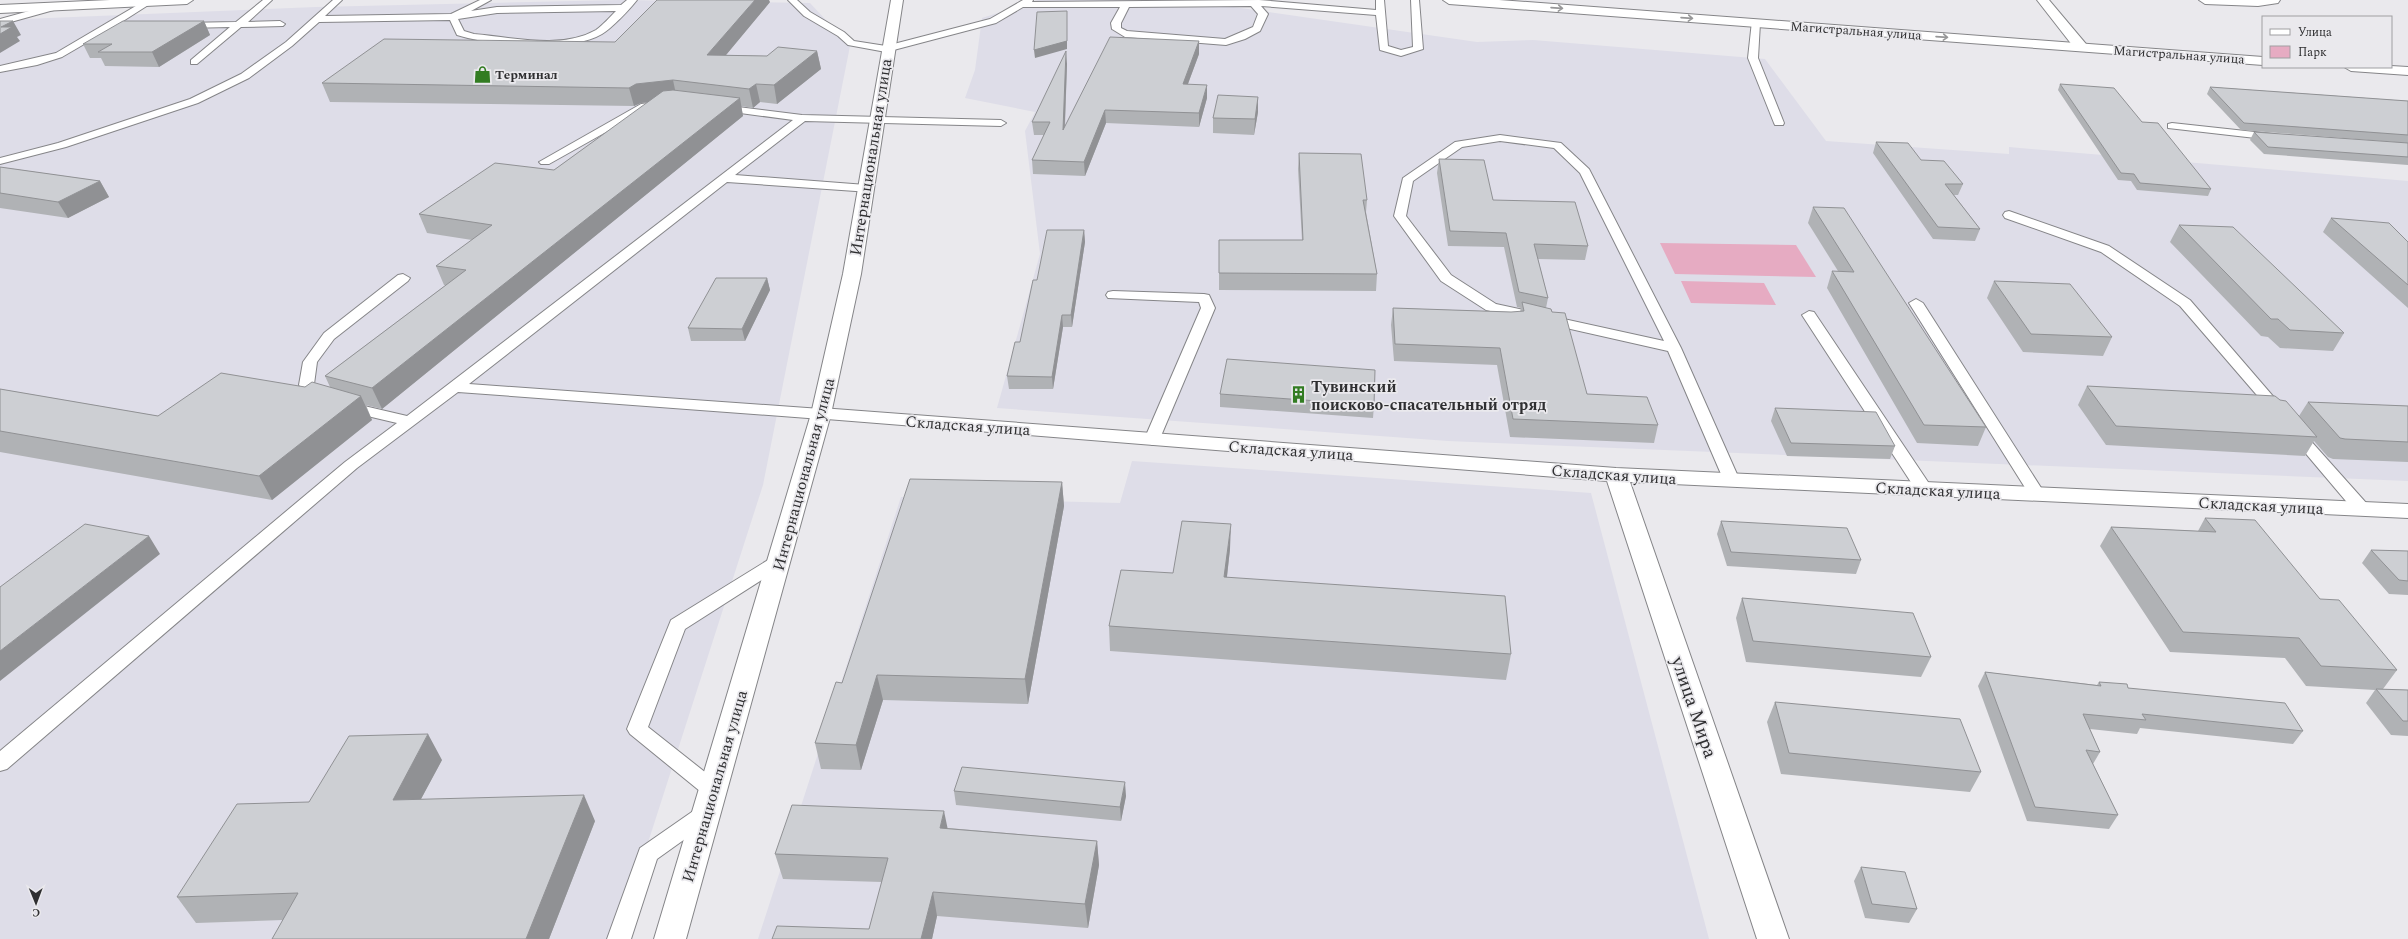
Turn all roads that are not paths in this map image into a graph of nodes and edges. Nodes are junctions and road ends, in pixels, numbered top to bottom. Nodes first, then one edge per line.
1 (187, 0) edge
2 (268, 0) edge
3 (338, 0) edge
4 (487, 0) edge
5 (632, 0) edge
6 (792, 0) edge
7 (897, 0) edge
8 (1380, 0) edge
9 (1415, 0) edge
10 (1449, 0) edge
11 (1575, 0) edge
12 (2043, 0) edge
13 (2205, 0) edge
14 (2274, 0) edge
15 (149, 2) junction
16 (1026, 2) edge
17 (1126, 2) edge
18 (1254, 2) edge
19 (58, 6) junction
20 (623, 8) junction
21 (0, 9) edge
22 (1381, 13) junction
23 (453, 17) junction
24 (318, 19) junction
25 (0, 22) edge
26 (1755, 23) junction
27 (239, 24) junction
28 (280, 24) dead end
29 (148, 25) edge
30 (178, 25) edge
31 (109, 26) junction
32 (2072, 36) junction
33 (2081, 47) junction
34 (886, 49) junction
35 (2262, 50) edge
36 (2392, 59) edge
37 (2408, 60) edge
38 (2262, 61) edge
39 (194, 62) dead end
40 (2365, 68) edge
41 (0, 69) edge
42 (2408, 71) edge
43 (671, 104) edge
44 (708, 107) edge
45 (802, 118) junction
46 (874, 119) junction
47 (1001, 123) dead end
48 (1779, 123) dead end
49 (2172, 126) dead end
50 (2288, 138) edge
51 (0, 161) edge
52 (545, 162) dead end
53 (725, 178) junction
54 (866, 189) junction
55 (2009, 214) dead end
56 (402, 278) dead end
57 (1113, 295) dead end
58 (1916, 302) dead end
59 (1809, 314) dead end
60 (1674, 348) junction
61 (455, 387) junction
62 (821, 414) junction
63 (410, 421) junction
64 (1152, 440) junction
65 (1616, 475) junction
66 (1732, 481) junction
67 (1924, 489) junction
68 (2037, 494) junction
69 (2362, 509) junction
70 (2408, 511) edge
71 (779, 561) junction
72 (0, 763) edge
73 (713, 790) junction
74 (707, 812) junction
75 (619, 939) edge
76 (670, 939) edge
77 (1773, 939) edge

1 - 15 street
2 - 27 lane
3 - 24 lane
4 - 23 lane
5 - 20 lane
6 - 34 lane
7 - 34 street, Интернациональная улица
8 - 22 lane
9 - 22 lane
10 -> 26 street, Магистральная улица
11 - 32 street, Магистральная улица
12 - 32 street
13 - 14 street
15 - 19 street
15 - 31 lane
16 - 17 lane
16 - 34 lane
17 - 18 lane
17 - 18 lane
18 - 22 lane
19 - 21 street
19 - 25 lane
20 - 23 lane
20 - 23 lane
23 - 24 lane
24 - 51 lane
26 -> 33 street, Магистральная улица
26 - 48 lane
27 - 28 lane
27 - 30 lane
27 - 39 lane
29 - 31 lane
31 - 41 lane
32 - 33 street
32 - 35 street, Магистральная улица
33 - 38 street, Магистральная улица
34 - 46 street, Интернациональная улица
36 - 37 street
40 - 42 street
43 - 52 lane
44 - 45 lane
45 - 46 lane
45 - 53 lane
46 - 47 lane
46 - 54 street, Интернациональная улица
49 - 50 lane
53 - 54 lane
53 - 61 lane
54 - 62 street, Интернациональная улица
55 - 69 lane
56 - 63 lane
57 - 64 lane
58 - 68 lane
59 - 67 lane
60 - 60 lane
60 - 66 lane
61 - 62 lane
61 - 63 lane
62 - 64 street, Складская улица
62 - 71 street, Интернациональная улица
63 - 72 lane
64 - 65 street, Складская улица
65 - 66 street, Складская улица
65 - 77 street, улица Мира
66 - 67 street, Складская улица
67 - 68 street, Складская улица
68 - 69 street, Складская улица
69 - 70 street, Складская улица
71 - 73 street, Интернациональная улица
71 - 73 lane
73 - 74 street, Интернациональная улица
74 - 75 lane
74 - 76 street, Интернациональная улица

